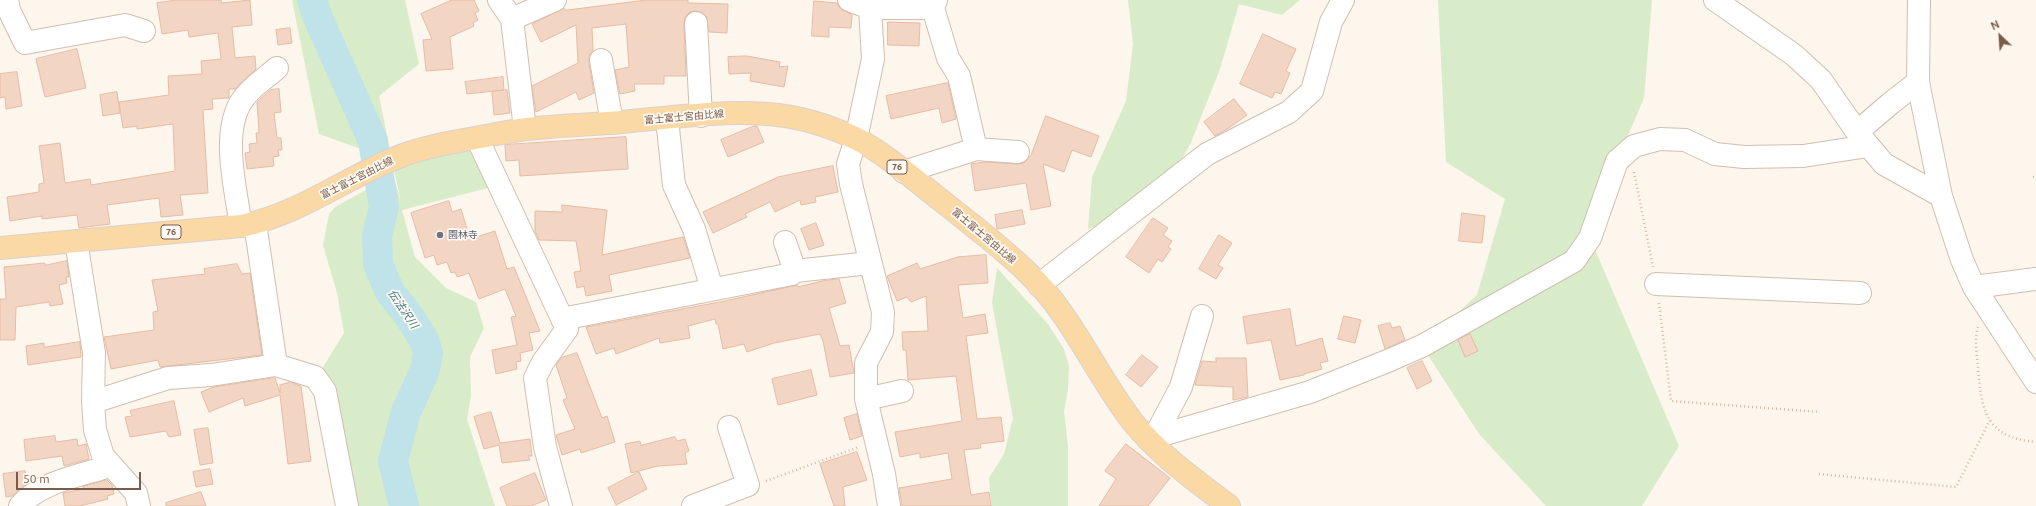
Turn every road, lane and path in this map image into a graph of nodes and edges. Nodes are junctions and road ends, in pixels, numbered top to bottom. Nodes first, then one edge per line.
1 (7, 0) edge
2 (499, 0) edge
3 (555, 0) edge
4 (849, 0) edge
5 (1342, 0) edge
6 (1715, 0) edge
7 (1919, 0) edge
8 (934, 4) edge
9 (870, 8) junction
10 (512, 19) junction
11 (696, 23) dead end
12 (144, 31) dead end
13 (601, 60) dead end
14 (277, 68) dead end
15 (1918, 82) junction
16 (701, 116) junction
17 (667, 119) junction
18 (612, 123) junction
19 (525, 129) junction
20 (477, 138) junction
21 (856, 139) junction
22 (1862, 139) junction
23 (976, 149) junction
24 (1629, 150) junction
25 (1018, 152) dead end
26 (904, 172) junction
27 (1941, 196) junction
28 (248, 224) junction
29 (76, 241) junction
30 (785, 242) dead end
31 (0, 248) edge
32 (870, 263) junction
33 (795, 271) junction
34 (2036, 279) edge
35 (1656, 284) junction
36 (1039, 285) junction
37 (712, 289) junction
38 (1860, 293) dead end
39 (1980, 295) junction
40 (1202, 316) dead end
41 (562, 319) junction
42 (276, 365) junction
43 (2036, 382) edge
44 (902, 391) dead end
45 (866, 399) junction
46 (93, 402) junction
47 (1820, 412) dead end
48 (1990, 420) junction
49 (729, 427) dead end
50 (1151, 439) junction
51 (875, 441) junction
52 (2036, 442) edge
53 (110, 466) junction
54 (1819, 474) dead end
55 (748, 485) junction
56 (22, 505) edge
57 (139, 506) edge
58 (347, 506) edge
59 (561, 506) edge
60 (693, 506) edge
61 (890, 506) edge
62 (1229, 506) edge

1 - 12 street
2 - 10 street
3 - 10 street
4 - 9 street
5 - 36 street
6 - 22 street
7 - 15 street
8 - 9 street
8 - 23 street
9 - 21 street
10 - 19 street
11 - 16 street
13 - 18 street
14 - 28 street
15 - 22 street
15 - 27 street
16 - 17 main road, 富士富士宮由比線 / 76
16 - 21 main road, 富士富士宮由比線 / 76
17 - 18 main road, 富士富士宮由比線 / 76
17 - 37 street
18 - 19 main road, 富士富士宮由比線 / 76
19 - 20 main road, 富士富士宮由比線 / 76
20 - 28 main road, 富士富士宮由比線 / 76
20 - 41 street
21 - 26 main road, 富士富士宮由比線 / 76
21 - 32 street
22 - 24 street
22 - 27 street
23 - 25 street
23 - 26 street
24 - 35 path
24 - 50 street
26 - 36 main road, 富士富士宮由比線 / 76
27 - 39 street
28 - 29 main road, 富士富士宮由比線 / 76
28 - 42 street
29 - 31 main road, 富士富士宮由比線 / 76
29 - 46 street
30 - 33 street
32 - 33 street
32 - 45 street
33 - 37 street
34 - 39 street
35 - 38 street
35 - 47 path
36 - 50 main road, 富士富士宮由比線 / 76
37 - 41 street
39 - 43 street
39 - 48 path
40 - 50 street
41 - 59 street
42 - 46 street
42 - 58 street
44 - 45 street
45 - 51 street
46 - 53 street
48 - 52 path
48 - 54 path
49 - 55 street
50 - 62 main road, 富士富士宮由比線 / 76
51 - 55 path
51 - 61 street
53 - 56 street
53 - 57 street
55 - 60 street

